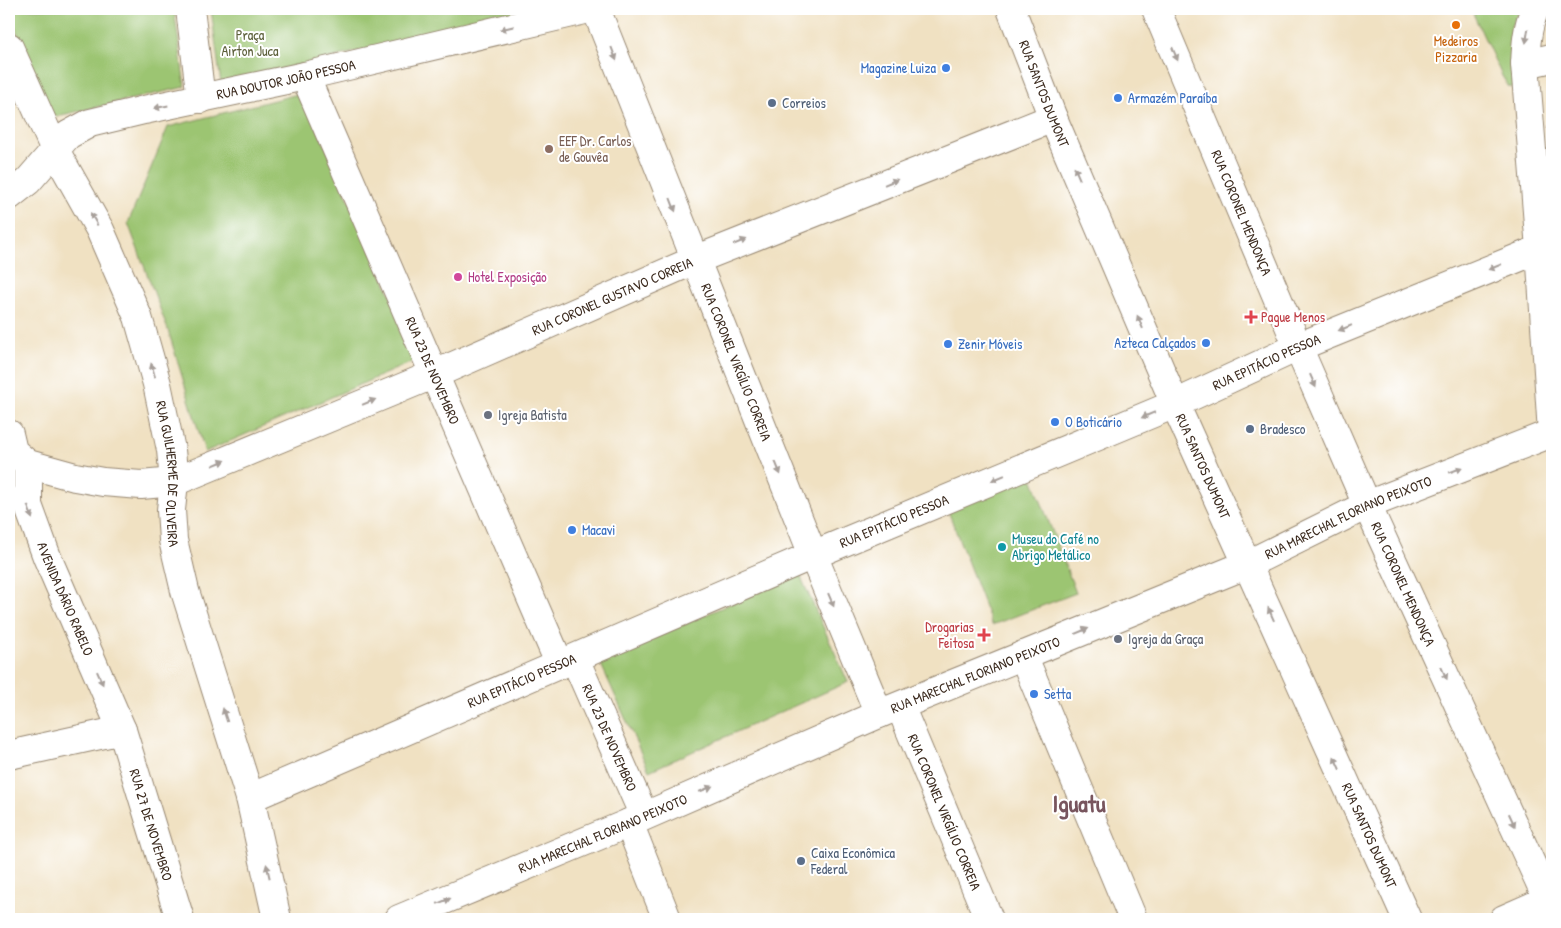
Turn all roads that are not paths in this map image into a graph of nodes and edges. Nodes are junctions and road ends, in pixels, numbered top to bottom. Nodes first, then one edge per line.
1 (190, 9) edge
2 (589, 9) edge
3 (596, 9) edge
4 (1011, 9) edge
5 (1156, 9) edge
6 (1535, 9) edge
7 (9, 47) edge
8 (1552, 58) edge
9 (1525, 64) junction
10 (305, 76) junction
11 (201, 99) junction
12 (1053, 118) junction
13 (55, 150) junction
14 (9, 196) edge
15 (1540, 249) junction
16 (695, 260) junction
17 (1298, 347) junction
18 (436, 374) junction
19 (1175, 404) junction
20 (1552, 433) edge
21 (15, 450) edge
22 (174, 482) junction
23 (1368, 505) junction
24 (813, 555) junction
25 (1248, 564) junction
26 (1023, 655) junction
27 (567, 662) junction
28 (889, 710) junction
29 (122, 730) junction
30 (9, 755) edge
31 (250, 798) junction
32 (636, 820) junction
33 (1551, 902) edge
34 (180, 919) edge
35 (277, 919) edge
36 (399, 919) edge
37 (668, 919) edge
38 (989, 919) edge
39 (1133, 919) edge
40 (1406, 919) edge
41 (1504, 919) edge

1 - 11 street
2 -> 10 street, RUA DOUTOR JOÃO PESSOA
3 -> 16 street, RUA CORONEL VIRGÍLIO CORREIA
4 - 12 street, RUA SANTOS DUMONT
5 -> 17 street, RUA CORONEL MENDONÇA
6 -> 9 street
7 - 13 street, RUA GUILHERME DE OLIVEIRA
8 - 9 street
9 - 15 street
10 - 11 street, RUA DOUTOR JOÃO PESSOA
10 - 18 street, RUA 23 DE NOVEMBRO
11 -> 13 street, RUA DOUTOR JOÃO PESSOA
16 -> 12 street, RUA CORONEL GUSTAVO CORREIA
19 -> 12 street, RUA SANTOS DUMONT
13 - 14 street, RUA DOUTOR JOÃO PESSOA
22 -> 13 street, RUA GUILHERME DE OLIVEIRA
15 -> 17 street, RUA EPITÁCIO PESSOA
15 - 20 street
16 - 18 street, RUA CORONEL GUSTAVO CORREIA
16 -> 24 street, RUA CORONEL VIRGÍLIO CORREIA
17 - 19 street, RUA EPITÁCIO PESSOA
17 -> 23 street, RUA CORONEL MENDONÇA
22 -> 18 street, RUA CORONEL GUSTAVO CORREIA
18 - 27 street, RUA 23 DE NOVEMBRO
19 -> 24 street, RUA EPITÁCIO PESSOA
19 - 25 street, RUA SANTOS DUMONT
23 -> 20 street, RUA MARECHAL FLORIANO PEIXOTO
21 - 22 street, AVENIDA DÁRIO RABELO
21 -> 29 street, AVENIDA DÁRIO RABELO
31 -> 22 street, RUA GUILHERME DE OLIVEIRA
23 - 25 street, RUA MARECHAL FLORIANO PEIXOTO
23 -> 33 street, RUA CORONEL MENDONÇA
24 - 27 street, RUA EPITÁCIO PESSOA
24 -> 28 street, RUA CORONEL VIRGÍLIO CORREIA
26 -> 25 street, RUA MARECHAL FLORIANO PEIXOTO
40 -> 25 street, RUA SANTOS DUMONT
26 - 28 street, RUA MARECHAL FLORIANO PEIXOTO
26 - 39 street
27 - 31 street, RUA EPITÁCIO PESSOA
27 - 32 street, RUA 23 DE NOVEMBRO
32 -> 28 street, RUA MARECHAL FLORIANO PEIXOTO
28 - 38 street, RUA CORONEL VIRGÍLIO CORREIA
29 - 30 street
29 - 34 street, RUA 27 DE NOVEMBRO
35 -> 31 street, RUA GUILHERME DE OLIVEIRA
36 -> 32 street, RUA MARECHAL FLORIANO PEIXOTO
32 - 37 street, RUA 23 DE NOVEMBRO
33 - 41 street

